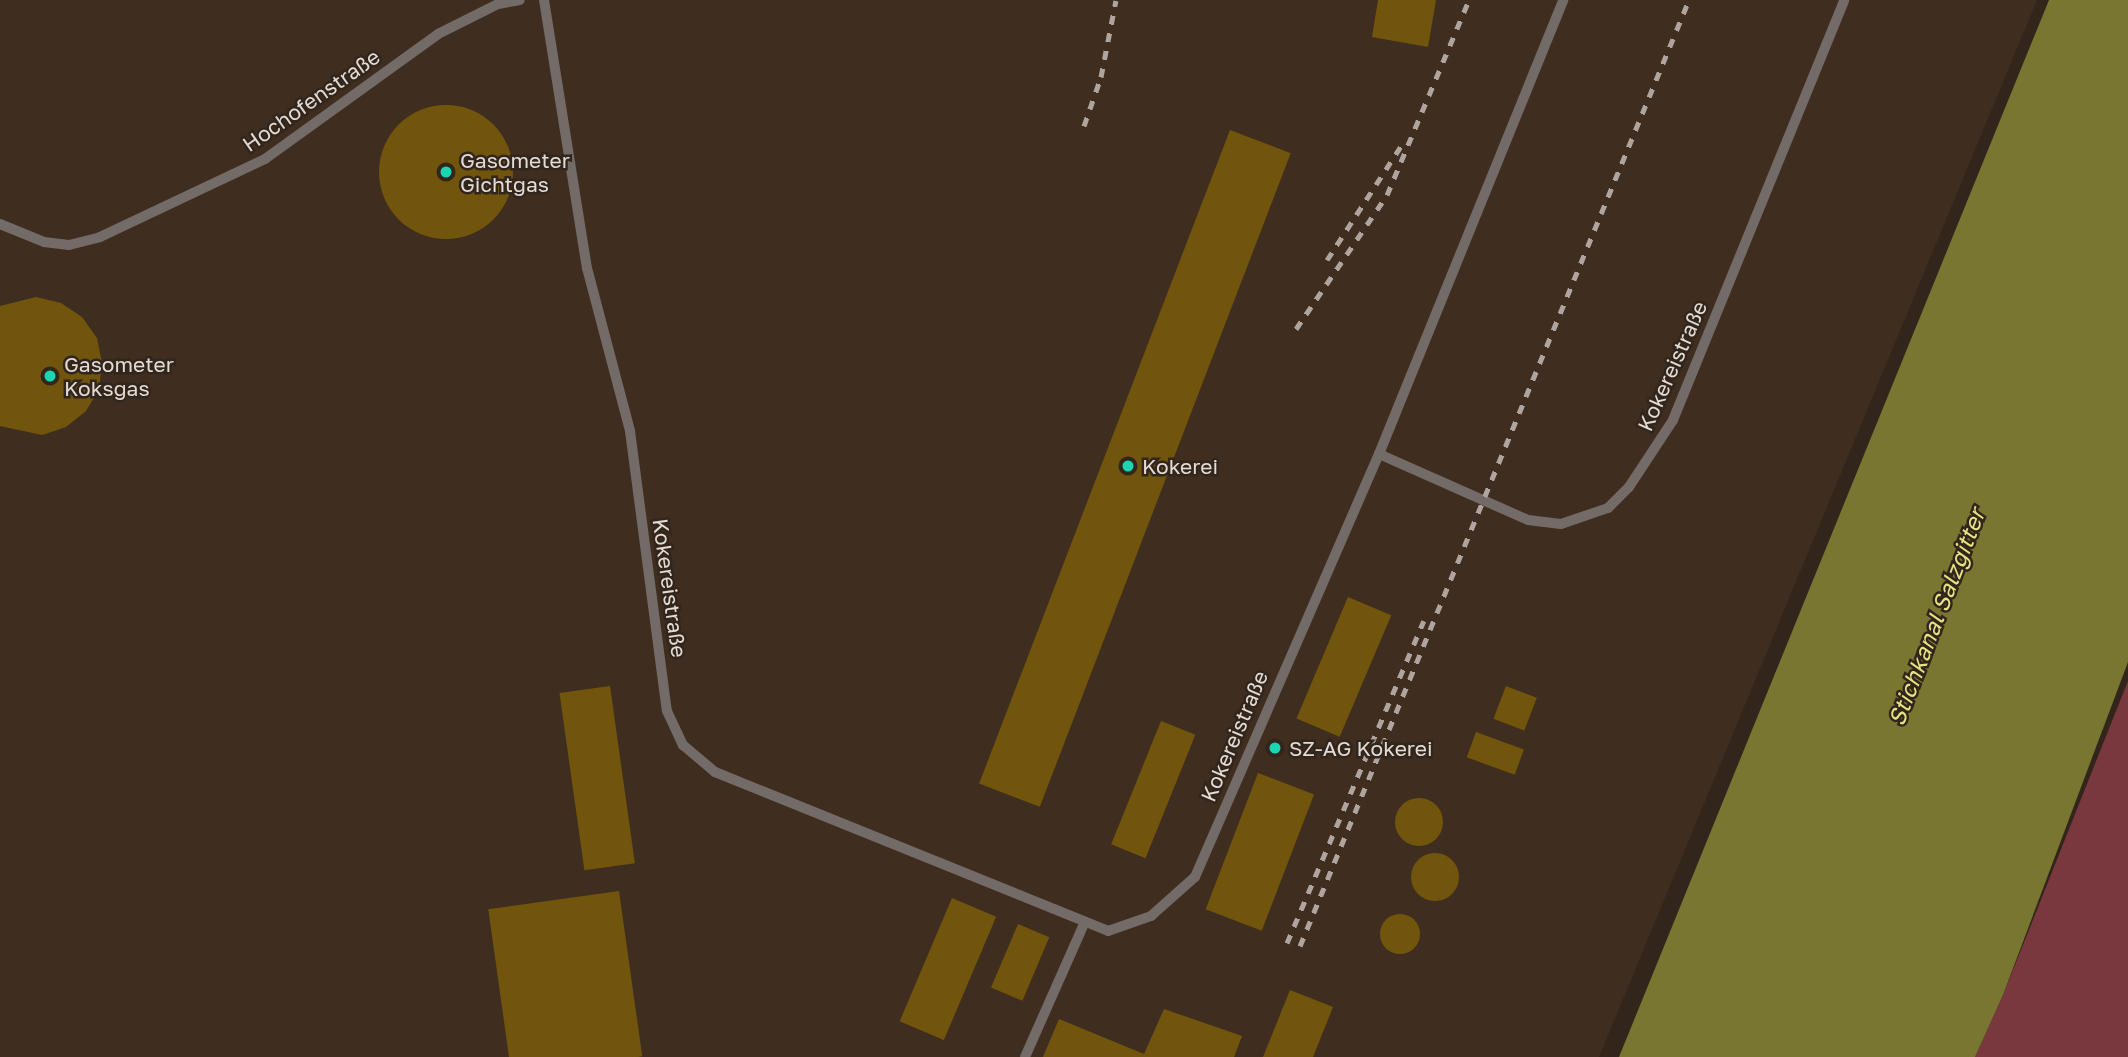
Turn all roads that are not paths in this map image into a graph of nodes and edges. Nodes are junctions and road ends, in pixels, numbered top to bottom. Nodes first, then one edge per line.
1 (520, 0) edge
2 (544, 0) edge
3 (1563, 0) edge
4 (1844, 0) edge
5 (0, 225) edge
6 (1379, 454) junction
7 (1084, 924) junction
8 (1025, 1057) edge

1 - 5 lane, Hochofenstraße
2 - 7 lane, Kokereistraße
3 - 6 lane, Kokereistraße
4 - 6 lane, Kokereistraße
6 - 7 lane, Kokereistraße
7 - 8 lane

